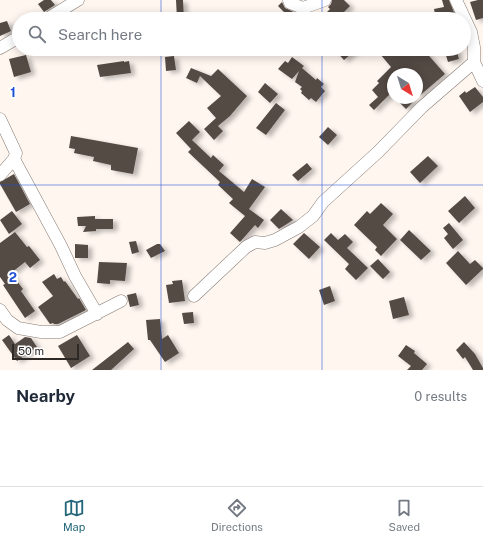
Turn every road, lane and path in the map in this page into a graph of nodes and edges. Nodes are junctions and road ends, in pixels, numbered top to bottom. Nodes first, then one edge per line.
1 (78, 0) edge
2 (289, 0) edge
3 (325, 0) edge
4 (458, 1) edge
5 (58, 12) edge
6 (463, 12) edge
7 (471, 32) edge
8 (12, 41) edge
9 (0, 48) edge
10 (474, 62) junction
11 (483, 81) edge
12 (0, 119) edge
13 (14, 159) junction
14 (0, 175) edge
15 (194, 296) dead end
16 (120, 301) dead end
17 (0, 310) edge
18 (97, 314) junction

1 - 5 street
2 - 3 street
4 - 6 street
7 - 10 street
8 - 9 street
10 - 11 street
10 - 15 street
12 - 13 street
13 - 14 street
13 - 18 street
16 - 18 street
17 - 18 street

